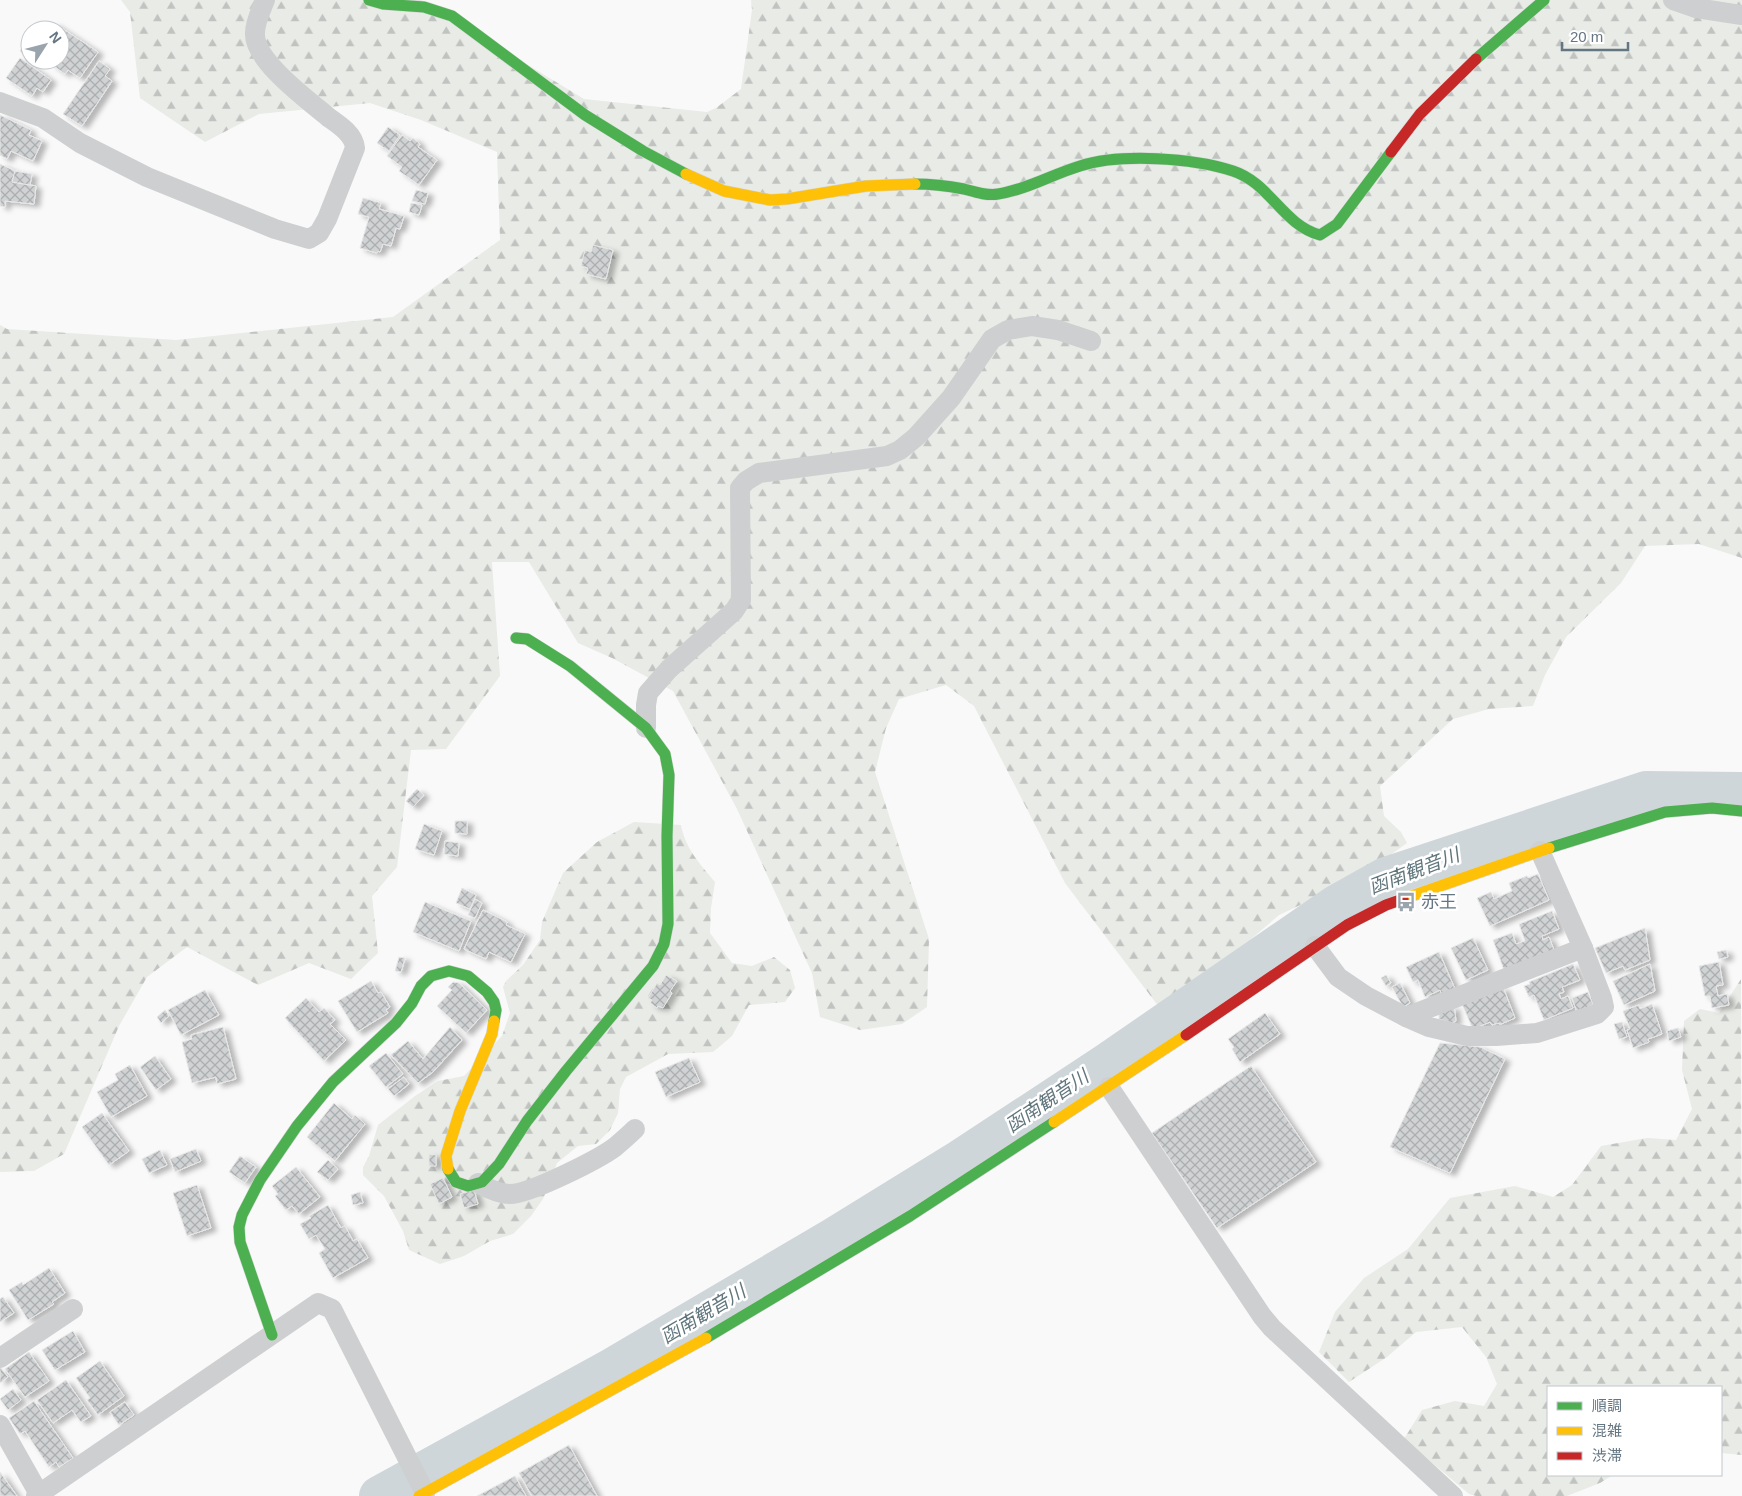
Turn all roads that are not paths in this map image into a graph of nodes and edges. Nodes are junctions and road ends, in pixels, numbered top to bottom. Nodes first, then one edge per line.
1 (265, 0) edge
2 (369, 0) edge
3 (1544, 0) edge
4 (1673, 0) edge
5 (1742, 15) edge
6 (0, 102) edge
7 (1091, 341) dead end
8 (516, 638) dead end
9 (646, 728) junction
10 (1742, 811) edge
11 (1540, 851) junction
12 (1315, 946) junction
13 (1583, 948) junction
14 (1406, 1016) junction
15 (1109, 1087) junction
16 (636, 1129) dead end
17 (478, 1183) junction
18 (73, 1309) dead end
19 (272, 1335) junction
20 (0, 1358) edge
21 (0, 1425) edge
22 (37, 1495) edge
23 (422, 1495) edge
24 (1453, 1496) edge

1 - 6 street
2 - 3 street
4 - 5 street
7 - 9 street
8 - 9 street
9 - 17 street
10 - 11 street
11 - 12 street
11 - 13 street
12 - 14 street
12 - 15 street
13 - 14 street
13 - 14 street
15 - 23 street
15 - 24 street
16 - 17 street
17 - 19 street
18 - 20 street
19 - 22 street
19 - 23 street
21 - 22 street

